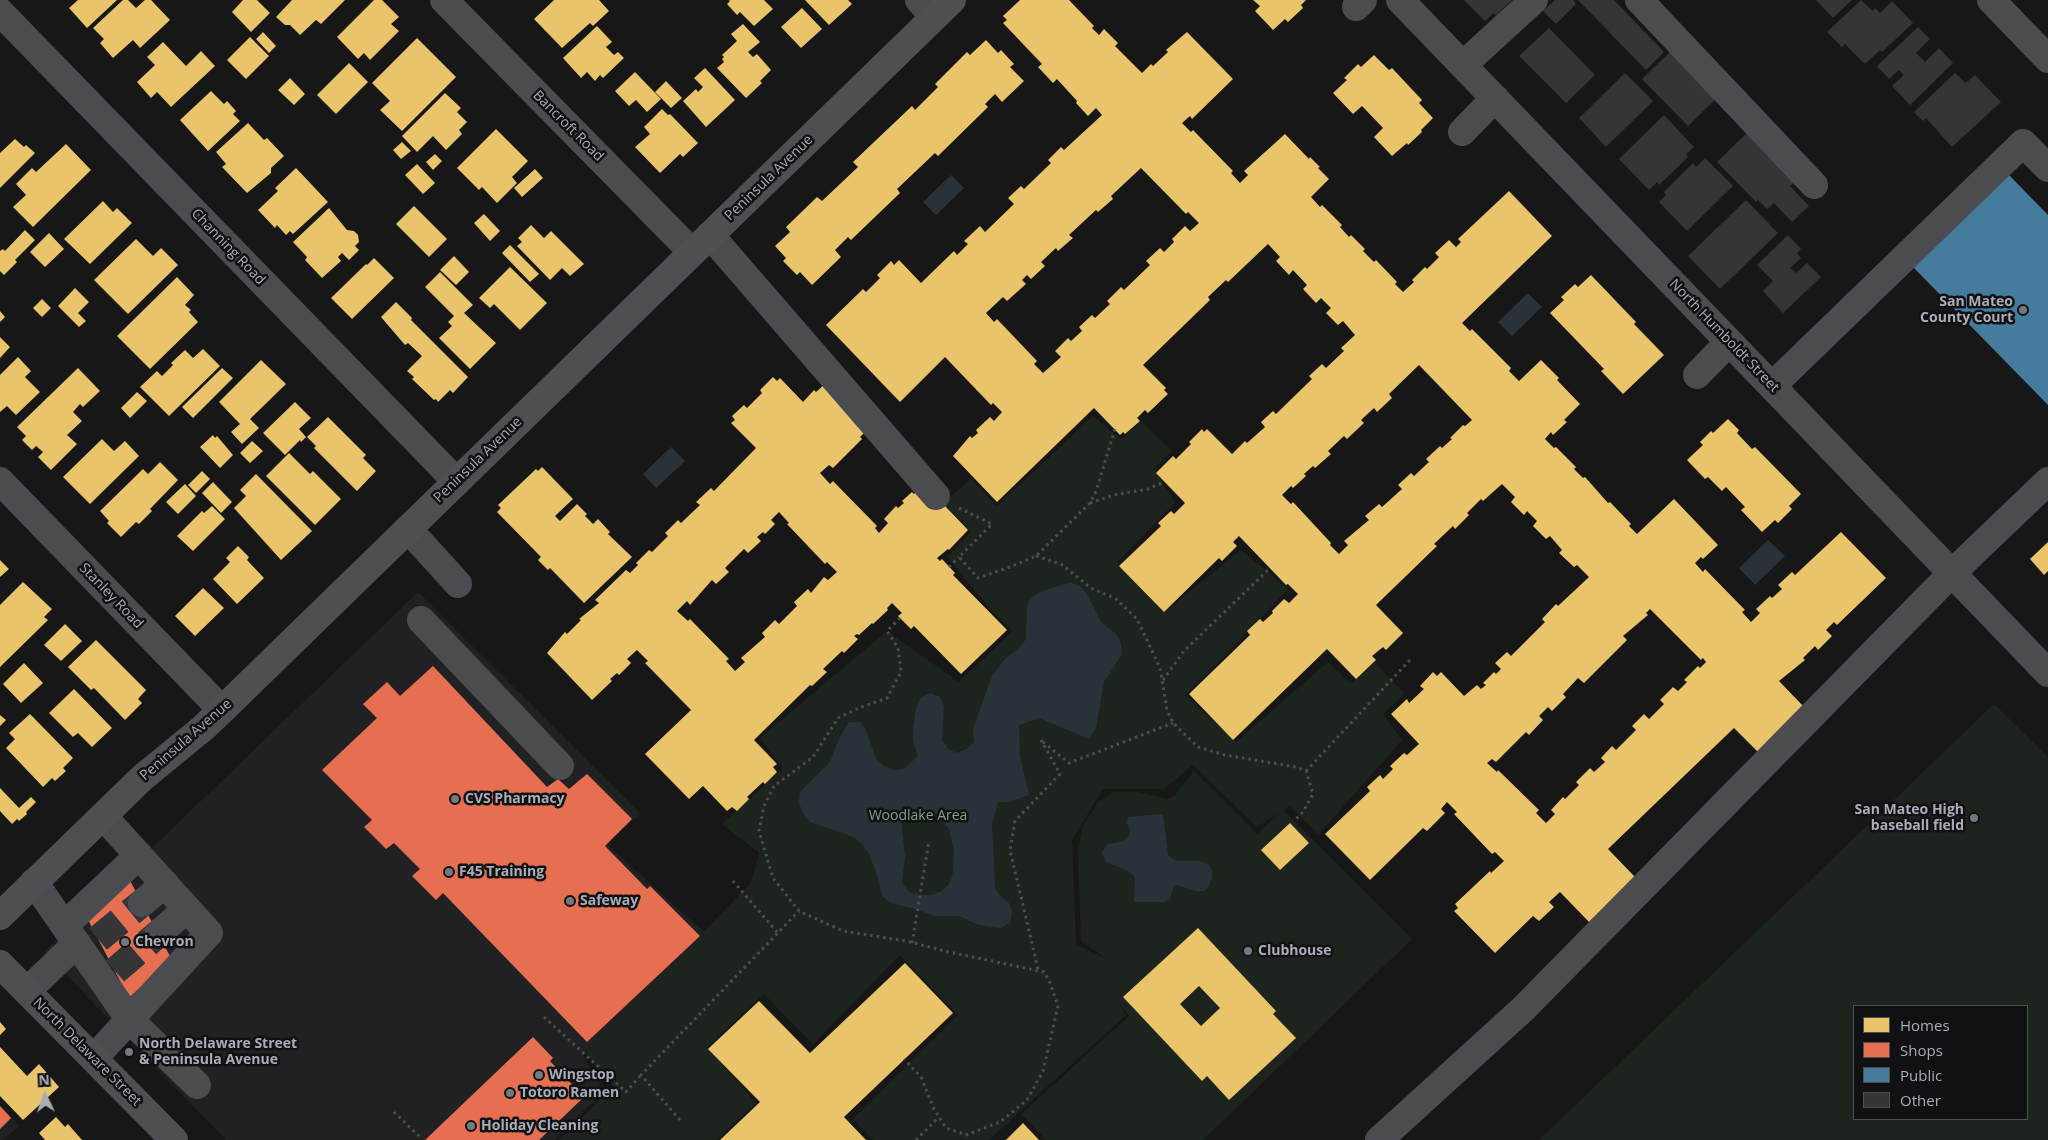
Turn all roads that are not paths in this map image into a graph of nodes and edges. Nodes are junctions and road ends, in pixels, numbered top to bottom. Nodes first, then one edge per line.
1 (444, 0) edge
2 (1400, 0) edge
3 (1534, 0) edge
4 (1639, 0) edge
5 (1991, 0) edge
6 (935, 6) edge
7 (0, 12) edge
8 (2048, 59) edge
9 (1463, 65) junction
10 (1495, 98) junction
11 (1462, 132) dead end
12 (2048, 168) edge
13 (1814, 185) dead end
14 (701, 244) junction
15 (1729, 342) junction
16 (1697, 375) dead end
17 (1772, 386) junction
18 (2048, 481) edge
19 (0, 482) edge
20 (457, 482) junction
21 (936, 496) road end
22 (408, 529) junction
23 (1952, 573) junction
24 (458, 584) dead end
25 (421, 620) dead end
26 (2048, 673) edge
27 (222, 710) junction
28 (560, 766) dead end
29 (103, 816) junction
30 (139, 855) junction
31 (34, 882) junction
32 (165, 884) junction
33 (142, 903) tunnel mouth
34 (187, 909) junction
35 (0, 916) edge
36 (158, 934) tunnel mouth
37 (81, 940) junction
38 (0, 964) edge
39 (27, 991) junction
40 (130, 1020) junction
41 (94, 1058) junction
42 (196, 1085) dead end
43 (174, 1140) edge
44 (1379, 1140) edge

1 - 14 street, Bancroft Road
2 - 9 street, North Humboldt Street
3 - 9 street
4 - 13 street
5 - 8 street
6 - 14 main road, Peninsula Avenue
7 - 20 street, Channing Road
9 - 10 street, North Humboldt Street
10 - 11 street
10 - 15 street, North Humboldt Street
12 - 17 street
14 - 20 main road, Peninsula Avenue
14 - 21 street, Bancroft Road
15 - 16 street
15 - 17 street, North Humboldt Street
17 - 23 street, North Humboldt Street
18 - 23 street
19 - 27 street, Stanley Road
20 - 22 main road, Peninsula Avenue
22 - 24 street
22 - 27 main road, Peninsula Avenue
23 - 26 street, North Humboldt Street
23 - 44 street
25 - 28 street
27 - 29 main road, Peninsula Avenue
29 - 30 street
29 - 31 main road, Peninsula Avenue
30 - 32 street
30 - 37 street
31 - 35 main road, Peninsula Avenue
31 - 37 street
32 - 33 street
32 - 34 street
34 - 36 street
34 - 40 street
37 - 39 street
37 - 40 street
38 - 39 main road, North Delaware Street
39 - 41 main road, North Delaware Street
40 - 41 street
40 - 42 street
41 - 43 main road, North Delaware Street

